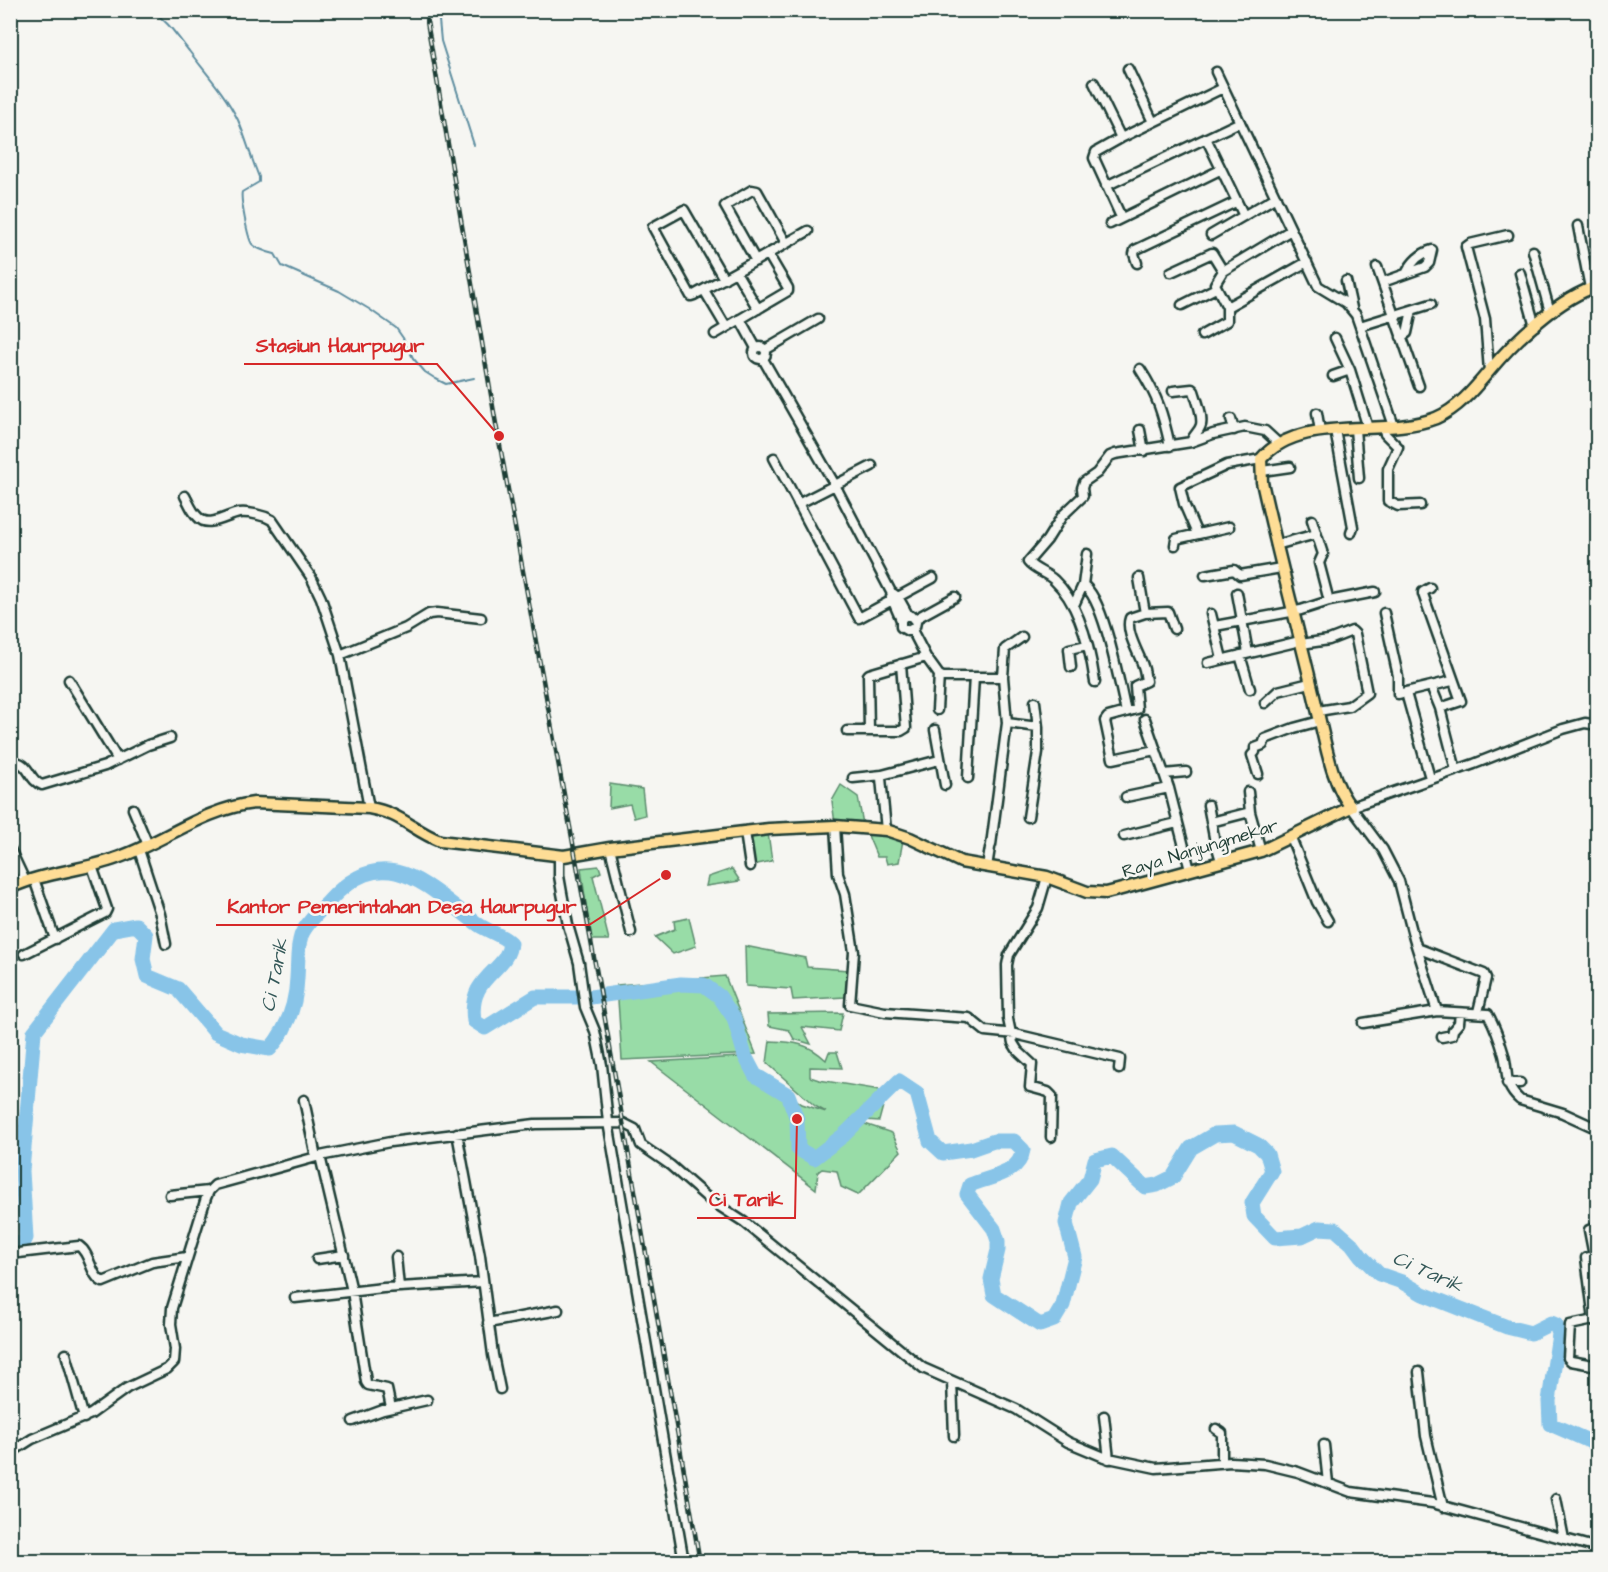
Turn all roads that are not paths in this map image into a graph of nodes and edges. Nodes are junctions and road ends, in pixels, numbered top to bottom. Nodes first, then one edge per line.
1 (1128, 69) dead end
2 (1216, 72) dead end
3 (1094, 83) dead end
4 (1223, 88) junction
5 (1153, 122) junction
6 (1240, 122) junction
7 (1121, 138) junction
8 (1206, 138) junction
9 (1220, 170) junction
10 (1106, 186) junction
11 (1276, 197) junction
12 (1236, 202) junction
13 (1244, 216) junction
14 (1121, 217) junction
15 (1110, 224) dead end
16 (1578, 226) dead end
17 (1291, 230) junction
18 (808, 231) dead end
19 (1211, 235) dead end
20 (1508, 235) dead end
21 (786, 243) junction
22 (1533, 251) dead end
23 (768, 254) junction
24 (756, 261) junction
25 (1307, 262) junction
26 (1137, 263) dead end
27 (1377, 267) dead end
28 (1223, 271) junction
29 (736, 272) junction
30 (1171, 272) dead end
31 (1407, 272) dead end
32 (1520, 273) dead end
33 (724, 279) junction
34 (1346, 281) dead end
35 (1383, 282) junction
36 (1594, 287) edge
37 (1216, 288) junction
38 (704, 290) junction
39 (1431, 304) dead end
40 (1182, 305) dead end
41 (1227, 308) junction
42 (758, 309) junction
43 (1352, 309) junction
44 (1412, 310) junction
45 (1550, 312) junction
46 (1393, 315) junction
47 (740, 319) junction
48 (818, 319) dead end
49 (1360, 326) junction
50 (1535, 326) junction
51 (726, 327) junction
52 (715, 334) dead end
53 (1202, 335) dead end
54 (1401, 337) junction
55 (1335, 338) dead end
56 (761, 352) junction
57 (1140, 369) dead end
58 (1350, 370) junction
59 (1489, 371) junction
60 (1333, 376) dead end
61 (1419, 386) dead end
62 (1173, 391) dead end
63 (1317, 414) dead end
64 (1231, 419) dead end
65 (1389, 427) junction
66 (1368, 428) junction
67 (1355, 429) junction
68 (1140, 430) dead end
69 (1234, 430) junction
70 (1335, 430) junction
71 (1320, 431) junction
72 (1191, 442) junction
73 (1278, 443) junction
74 (1170, 446) junction
75 (1144, 451) junction
76 (774, 458) dead end
77 (1261, 459) junction
78 (872, 466) dead end
79 (1290, 467) dead end
80 (1262, 471) junction
81 (1359, 478) dead end
82 (834, 485) junction
83 (185, 496) dead end
84 (798, 504) junction
85 (1420, 505) dead end
86 (1312, 520) dead end
87 (1229, 527) dead end
88 (1351, 533) dead end
89 (1197, 534) junction
90 (1316, 534) junction
91 (1176, 545) dead end
92 (1276, 545) junction
93 (1087, 554) dead end
94 (1281, 568) junction
95 (1205, 575) dead end
96 (933, 578) dead end
97 (1139, 578) dead end
98 (1083, 585) junction
99 (1430, 588) dead end
100 (1375, 592) dead end
101 (1237, 593) dead end
102 (894, 597) junction
103 (955, 597) dead end
104 (1329, 601) junction
105 (1074, 605) junction
106 (1292, 611) junction
107 (1145, 613) junction
108 (1384, 613) dead end
109 (1211, 614) dead end
110 (481, 618) dead end
111 (908, 618) junction
112 (1241, 622) junction
113 (1215, 626) junction
114 (1174, 629) dead end
115 (912, 630) junction
116 (1022, 637) dead end
117 (1300, 643) junction
118 (1087, 645) junction
119 (1244, 654) junction
120 (340, 655) junction
121 (926, 657) junction
122 (1222, 659) junction
123 (901, 663) junction
124 (1208, 663) dead end
125 (1071, 667) dead end
126 (939, 675) junction
127 (1003, 676) junction
128 (974, 677) junction
129 (69, 680) dead end
130 (1452, 681) junction
131 (1095, 682) dead end
132 (1310, 683) junction
133 (1431, 686) junction
134 (1250, 689) dead end
135 (1406, 693) junction
136 (1137, 698) junction
137 (1123, 700) junction
138 (1035, 702) dead end
139 (1265, 703) dead end
140 (1440, 708) junction
141 (937, 710) dead end
142 (1126, 712) junction
143 (1319, 716) junction
144 (1145, 719) dead end
145 (1006, 723) junction
146 (1598, 725) edge
147 (1038, 727) junction
148 (935, 730) dead end
149 (847, 731) dead end
150 (869, 731) junction
151 (170, 738) dead end
152 (1155, 750) junction
153 (118, 760) junction
154 (939, 760) junction
155 (10, 761) edge
156 (1456, 770) junction
157 (1186, 772) dead end
158 (1164, 774) junction
159 (1258, 774) dead end
160 (882, 775) junction
161 (853, 778) dead end
162 (968, 778) dead end
163 (1430, 778) junction
164 (945, 786) dead end
165 (1169, 788) junction
166 (1248, 792) dead end
167 (1126, 797) dead end
168 (1208, 805) dead end
169 (369, 808) junction
170 (134, 809) dead end
171 (1353, 810) junction
172 (1250, 812) junction
173 (1028, 817) dead end
174 (1211, 822) junction
175 (1178, 823) junction
176 (835, 826) junction
177 (886, 830) junction
178 (746, 832) junction
179 (1124, 836) dead end
180 (1291, 838) junction
181 (143, 848) junction
182 (610, 848) junction
183 (10, 849) edge
184 (1261, 851) junction
185 (559, 856) junction
186 (1221, 861) junction
187 (92, 866) junction
188 (750, 866) dead end
189 (987, 867) junction
190 (1190, 870) junction
191 (1047, 877) junction
192 (29, 880) junction
193 (10, 888) edge
194 (1328, 921) dead end
195 (631, 932) dead end
196 (55, 939) junction
197 (166, 944) dead end
198 (1417, 948) junction
199 (24, 954) dead end
200 (1437, 1011) junction
201 (1478, 1012) junction
202 (1460, 1013) junction
203 (1363, 1023) dead end
204 (1011, 1034) junction
205 (1442, 1037) dead end
206 (1119, 1069) dead end
207 (1507, 1083) junction
208 (1520, 1083) dead end
209 (304, 1100) dead end
210 (608, 1122) junction
211 (1598, 1129) edge
212 (457, 1133) junction
213 (1051, 1137) dead end
214 (318, 1157) junction
215 (209, 1191) junction
216 (170, 1195) dead end
217 (1598, 1227) edge
218 (10, 1254) edge
219 (344, 1255) junction
220 (187, 1257) junction
221 (396, 1257) dead end
222 (317, 1259) dead end
223 (483, 1282) junction
224 (399, 1287) junction
225 (352, 1291) junction
226 (295, 1298) dead end
227 (558, 1310) dead end
228 (488, 1323) junction
229 (66, 1354) dead end
230 (1598, 1366) edge
231 (1419, 1372) dead end
232 (952, 1381) junction
233 (500, 1389) dead end
234 (427, 1400) dead end
235 (391, 1408) junction
236 (1104, 1416) dead end
237 (84, 1418) junction
238 (353, 1421) dead end
239 (1216, 1429) dead end
240 (954, 1436) dead end
241 (1324, 1445) dead end
242 (10, 1453) edge
243 (1109, 1459) junction
244 (1222, 1463) junction
245 (1328, 1484) junction
246 (1556, 1499) dead end
247 (1443, 1507) junction
248 (1564, 1539) junction
249 (1598, 1548) edge
250 (684, 1562) edge

1 - 5 street
2 - 4 street
3 - 7 street
4 - 5 street
4 - 6 street
5 - 7 street
6 - 8 street
6 - 11 street
7 - 10 street
8 - 9 street
8 - 10 street
9 - 12 street
9 - 14 street
10 - 14 street
11 - 13 street
11 - 17 street
12 - 13 street
12 - 26 street
13 - 19 street
14 - 15 street
16 - 36 street
17 - 25 street
17 - 28 street
18 - 21 street
20 - 59 street
21 - 23 street
21 - 24 street
22 - 45 street
23 - 24 street
23 - 42 street
24 - 29 street
25 - 41 street
25 - 43 street
27 - 35 street
28 - 30 street
28 - 37 street
29 - 33 street
29 - 42 street
31 - 35 street
32 - 50 street
33 - 38 street
33 - 38 street
34 - 43 street
35 - 46 street
36 - 45 main road
37 - 40 street
37 - 41 street
38 - 51 street
39 - 44 street
41 - 53 street
42 - 47 street
43 - 49 street
44 - 46 street
44 - 54 street
45 - 50 main road
46 - 49 street
46 - 54 street
47 - 51 street
47 - 56 street
48 - 56 street
49 - 65 street
50 - 59 main road
51 - 52 street
54 - 61 street
55 - 58 street
56 - 82 street
57 - 74 street
58 - 60 street
58 - 66 street
59 - 65 main road
62 - 72 street
63 - 71 street
64 - 69 street
65 - 66 main road
65 - 85 street
66 - 67 main road
67 - 70 main road
67 - 81 street
68 - 75 street
69 - 72 street
69 - 73 street
70 - 71 main road
70 - 88 street
71 - 73 main road
72 - 74 street
73 - 77 main road
74 - 75 street
75 - 105 street
76 - 84 street
77 - 80 main road
77 - 89 street
78 - 82 street
79 - 80 street
80 - 92 main road
82 - 84 street
82 - 102 street
83 - 120 street
84 - 102 street
86 - 90 street
87 - 89 street
89 - 91 street
90 - 92 street
90 - 104 street
92 - 94 main road
93 - 98 street
94 - 95 street
94 - 106 main road
96 - 102 street
97 - 107 street
98 - 105 street
98 - 137 street
99 - 130 street
100 - 104 street
101 - 112 street
102 - 111 street
103 - 111 street
104 - 106 street
105 - 118 street
106 - 112 street
106 - 117 main road
107 - 114 street
107 - 136 street
108 - 135 street
109 - 113 street
110 - 120 street
111 - 115 street
111 - 115 street
112 - 113 street
112 - 119 street
113 - 122 street
115 - 121 street
116 - 127 street
117 - 119 street
117 - 132 main road
117 - 143 street
118 - 125 street
118 - 131 street
119 - 122 street
119 - 134 street
120 - 169 street
121 - 123 street
121 - 126 street
122 - 124 street
123 - 150 street
123 - 150 street
126 - 128 street
126 - 141 street
127 - 128 street
127 - 145 street
128 - 162 street
129 - 153 street
130 - 133 street
130 - 140 street
132 - 139 street
132 - 143 main road
133 - 135 street
133 - 140 street
135 - 163 street
136 - 137 street
136 - 142 street
137 - 142 street
138 - 147 street
140 - 156 street
142 - 152 street
143 - 159 street
143 - 171 main road
144 - 152 street
145 - 147 street
145 - 189 street
146 - 156 street, Raya Nanjungmekar
147 - 173 street
148 - 154 street
149 - 150 street
151 - 153 street
152 - 158 street
153 - 155 street
154 - 160 street
154 - 164 street
156 - 163 street, Raya Nanjungmekar
157 - 158 street
158 - 165 street
160 - 161 street
160 - 177 street
163 - 171 street, Raya Nanjungmekar
165 - 167 street
165 - 175 street
166 - 172 street
168 - 174 street
169 - 181 main road
169 - 185 main road
170 - 181 street
171 - 180 main road, Raya Nanjungmekar
171 - 198 street
172 - 174 street
172 - 184 street
174 - 186 street
175 - 179 street
175 - 190 street
176 - 177 main road
176 - 178 main road
176 - 204 street
177 - 189 main road
178 - 182 main road
178 - 188 street
180 - 184 main road, Raya Nanjungmekar
180 - 194 street
181 - 187 main road
181 - 197 street
182 - 185 main road
182 - 195 street
183 - 192 street
184 - 186 main road, Raya Nanjungmekar
185 - 210 street
186 - 190 main road, Raya Nanjungmekar
187 - 192 main road
187 - 196 street
189 - 191 main road
190 - 191 main road, Raya Nanjungmekar
191 - 204 street
192 - 193 main road
192 - 196 street
196 - 199 street
198 - 200 street
198 - 201 street
200 - 202 street
200 - 203 street
201 - 202 street
201 - 207 street
202 - 205 street
204 - 206 street
204 - 213 street
207 - 208 street
207 - 211 street
209 - 214 street
210 - 212 street
210 - 232 street
210 - 250 street
212 - 214 street
212 - 223 street
214 - 215 street
214 - 219 street
215 - 216 street
215 - 220 street
217 - 230 street
218 - 220 street
219 - 222 street
219 - 225 street
220 - 237 street
221 - 224 street
223 - 224 street
223 - 228 street
224 - 225 street
225 - 226 street
225 - 235 street
227 - 228 street
228 - 233 street
229 - 237 street
231 - 247 street
232 - 240 street
232 - 243 street
234 - 235 street
235 - 238 street
236 - 243 street
237 - 242 street
239 - 244 street
241 - 245 street
243 - 244 street
244 - 245 street
245 - 247 street
246 - 248 street
247 - 248 street
248 - 249 street

